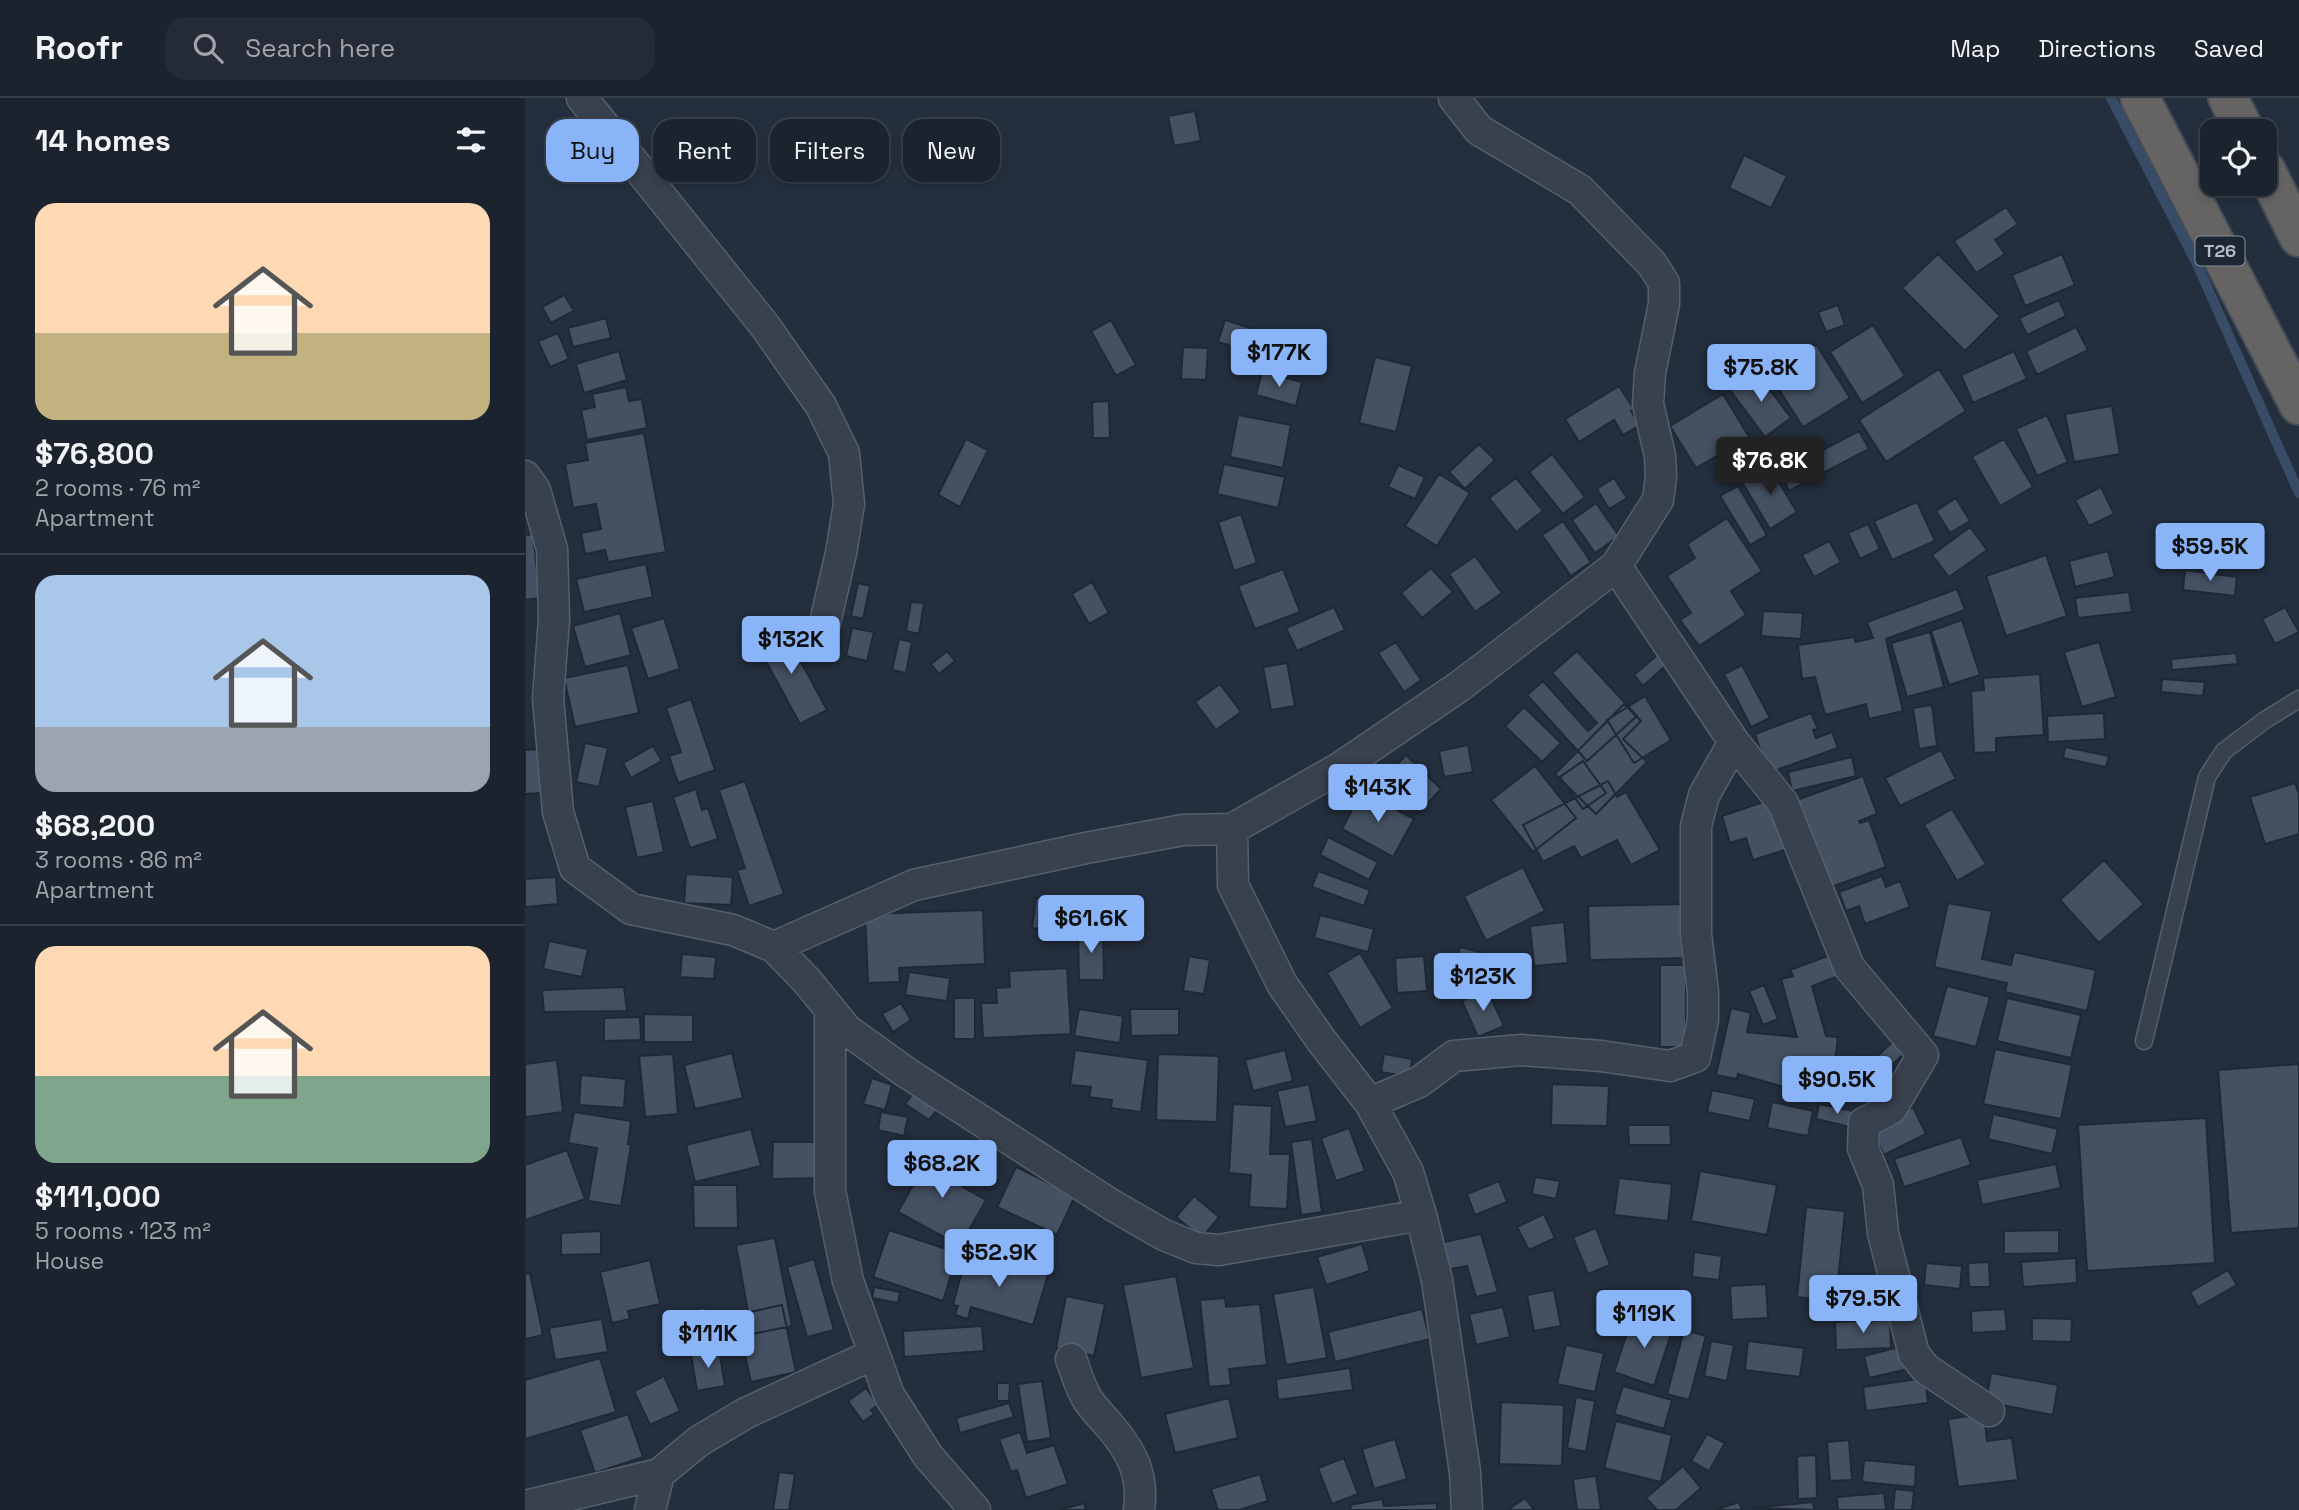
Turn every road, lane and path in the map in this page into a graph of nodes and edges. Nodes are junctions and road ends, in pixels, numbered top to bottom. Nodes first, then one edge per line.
1 (582, 98) edge
2 (1454, 98) edge
3 (2140, 98) edge
4 (2228, 98) edge
5 (2239, 119) edge
6 (2277, 193) edge
7 (2299, 237) edge
8 (2299, 405) edge
9 (525, 476) edge
10 (1616, 566) junction
11 (822, 636) dead end
12 (2299, 699) edge
13 (1734, 742) junction
14 (1232, 829) junction
15 (774, 947) junction
16 (830, 1009) junction
17 (2144, 1041) dead end
18 (1370, 1102) junction
19 (1421, 1214) junction
20 (874, 1354) junction
21 (1071, 1359) dead end
22 (1989, 1411) dead end
23 (659, 1474) junction
24 (525, 1506) edge
25 (650, 1510) edge
26 (975, 1510) edge
27 (1139, 1510) edge
28 (1467, 1510) edge

1 - 11 street
2 - 10 street
3 - 8 highway, T26
4 - 5 highway
6 - 7 highway
9 - 15 street
10 - 13 street
10 - 14 street
12 - 17 lane
13 - 18 street
13 - 22 street
14 - 15 street
14 - 18 street
15 - 16 street
16 - 19 street
16 - 20 street
18 - 19 street
19 - 28 street
20 - 23 street
20 - 26 street
21 - 27 street
23 - 24 street
23 - 25 street

